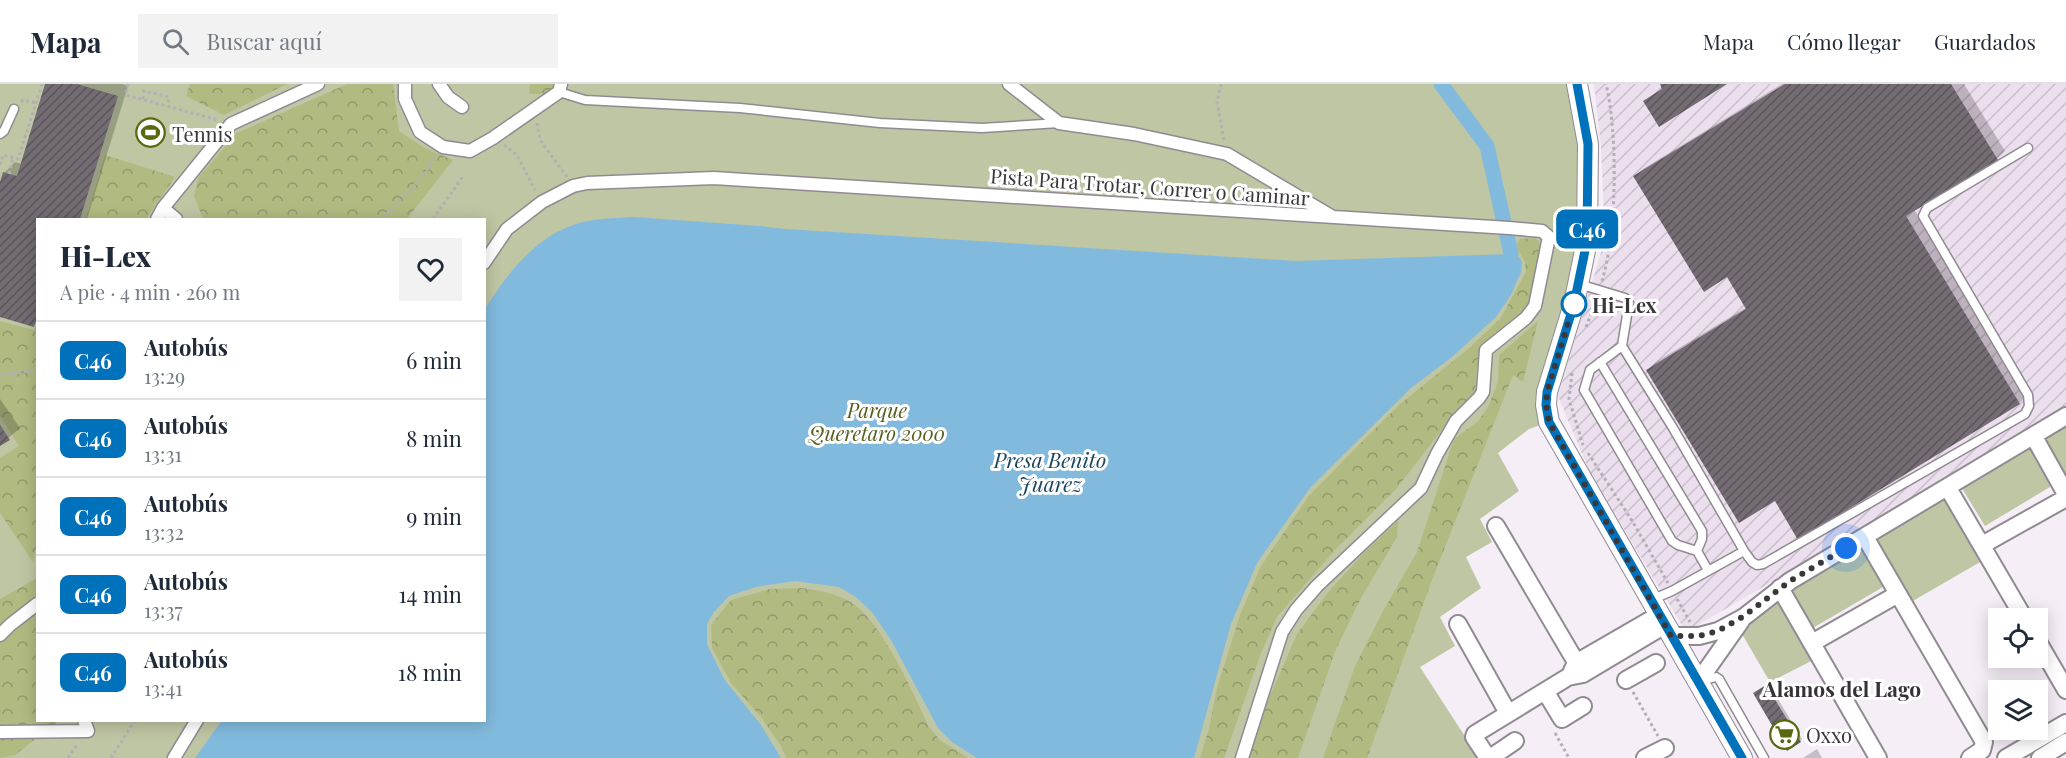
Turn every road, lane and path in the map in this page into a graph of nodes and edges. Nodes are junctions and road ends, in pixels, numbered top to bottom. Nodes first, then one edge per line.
1 (42, 84) edge
2 (128, 84) edge
3 (318, 84) edge
4 (405, 84) edge
5 (439, 84) edge
6 (1009, 84) edge
7 (1221, 84) edge
8 (1577, 84) edge
9 (560, 88) edge
10 (143, 99) junction
11 (168, 105) junction
12 (462, 107) dead end
13 (534, 109) junction
14 (14, 110) dead end
15 (1059, 123) junction
16 (231, 124) junction
17 (0, 134) edge
18 (493, 138) junction
19 (443, 147) junction
20 (2028, 148) dead end
21 (1227, 154) junction
22 (13, 158) junction
23 (0, 165) edge
24 (9, 174) dead end
25 (464, 175) dead end
26 (573, 186) junction
27 (542, 202) junction
28 (160, 213) edge
29 (383, 218) edge
30 (434, 218) edge
31 (1333, 218) junction
32 (486, 260) edge
33 (1579, 284) junction
34 (1622, 346) junction
35 (1600, 362) junction
36 (36, 370) edge
37 (0, 375) edge
38 (2066, 416) edge
39 (2034, 437) junction
40 (1948, 488) junction
41 (2066, 496) edge
42 (1496, 526) dead end
43 (1865, 537) junction
44 (1982, 545) junction
45 (1696, 551) junction
46 (1744, 551) junction
47 (1708, 570) junction
48 (1780, 588) junction
49 (1898, 594) junction
50 (36, 604) edge
51 (2018, 608) edge
52 (1744, 616) junction
53 (1662, 619) junction
54 (1458, 624) dead end
55 (0, 635) edge
56 (1812, 644) junction
57 (1618, 653) junction
58 (2048, 659) edge
59 (1656, 663) dead end
60 (1576, 671) junction
61 (1629, 678) junction
62 (1698, 682) junction
63 (2066, 690) edge
64 (1545, 691) junction
65 (1583, 706) dead end
66 (1508, 713) junction
67 (85, 722) edge
68 (134, 722) edge
69 (196, 722) edge
70 (1556, 722) junction
71 (2066, 723) edge
72 (0, 732) edge
73 (1515, 741) dead end
74 (2066, 742) edge
75 (1665, 748) joint
76 (2048, 756) edge
77 (111, 758) edge
78 (174, 758) edge
79 (1242, 758) edge
80 (1489, 758) edge
81 (1569, 758) edge
82 (1645, 758) edge
83 (1742, 758) edge
84 (1764, 758) edge
85 (1878, 758) edge
86 (1970, 758) edge
87 (2006, 758) edge

1 - 22 path
2 - 10 path
3 - 16 street
4 - 19 street
5 - 12 street
6 - 15 street
7 - 21 path
8 - 33 street
9 - 13 street
9 - 15 lane
10 - 11 path
10 - 11 path
11 - 16 path
13 - 18 street
13 - 26 path
14 - 17 lane
15 - 21 street
16 - 28 street
18 - 19 street
18 - 27 path
19 - 29 path
20 - 46 lane
21 - 31 street
22 - 23 path
22 - 24 path
25 - 30 path
26 - 27 street, Pista Para Trotar, Correr o Caminar
26 - 31 street, Pista Para Trotar, Correr o Caminar
27 - 32 street, Pista Para Trotar, Correr o Caminar
31 - 79 street, Pista Para Trotar, Correr o Caminar
33 - 34 lane
33 - 53 street
34 - 35 lane
34 - 46 lane
35 - 45 lane
35 - 45 lane
36 - 37 path
38 - 39 street
39 - 40 street
39 - 41 street
40 - 43 street
40 - 44 street
41 - 44 street
42 - 60 street
43 - 48 street
43 - 49 street
44 - 51 street
45 - 47 lane
46 - 47 lane
47 - 53 lane
48 - 52 street
48 - 56 street
49 - 56 street
49 - 86 street
50 - 55 street
52 - 53 street
52 - 62 street
53 - 57 street
53 - 60 street
53 - 62 street
54 - 66 street
56 - 85 street
57 - 60 street
57 - 61 street
58 - 63 street
59 - 61 street
60 - 64 street
61 - 75 path
62 - 83 street
62 - 84 lane
64 - 66 street
64 - 70 street
65 - 70 street
66 - 80 street
67 - 72 street
68 - 77 path
69 - 78 street
70 - 81 path
71 - 87 street
73 - 80 street
74 - 76 street
75 - 82 street

